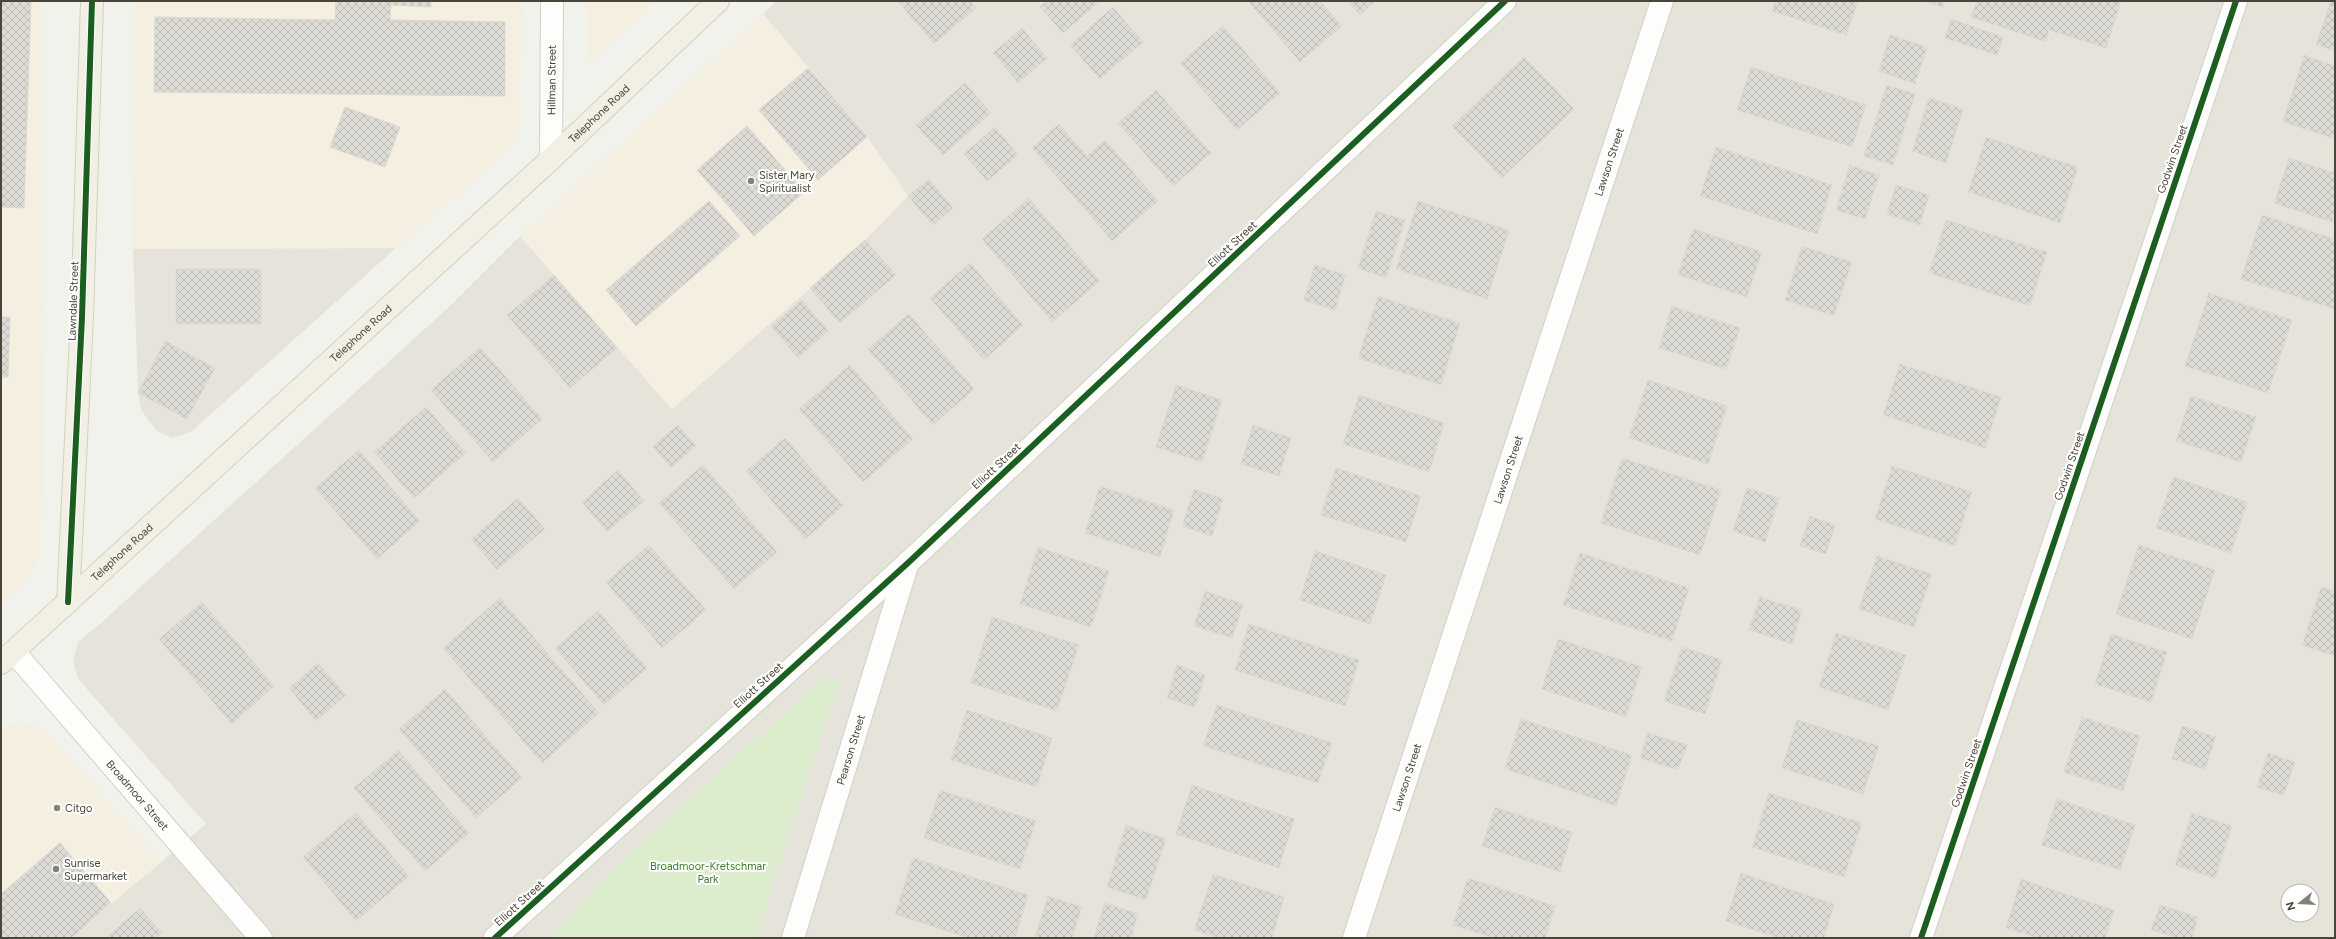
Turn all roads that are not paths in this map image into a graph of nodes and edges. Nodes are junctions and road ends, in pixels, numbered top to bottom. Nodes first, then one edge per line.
1 (92, 1) edge
2 (552, 1) edge
3 (718, 1) edge
4 (1505, 1) edge
5 (1662, 1) edge
6 (2236, 1) edge
7 (550, 159) junction
8 (909, 562) junction
9 (68, 602) junction
10 (7, 657) edge
11 (261, 938) edge
12 (496, 938) edge
13 (793, 938) edge
14 (1354, 938) edge
15 (1921, 938) edge

1 - 9 main road, Lawndale Street
2 - 7 street, Hillman Street
3 - 7 main road, Telephone Road
4 - 8 street, Elliott Street
5 - 14 street, Lawson Street
6 - 15 street, Godwin Street
7 - 9 main road, Telephone Road
8 - 12 street, Elliott Street
8 - 13 street, Pearson Street
9 - 10 main road, Telephone Road
10 - 11 street, Broadmoor Street

